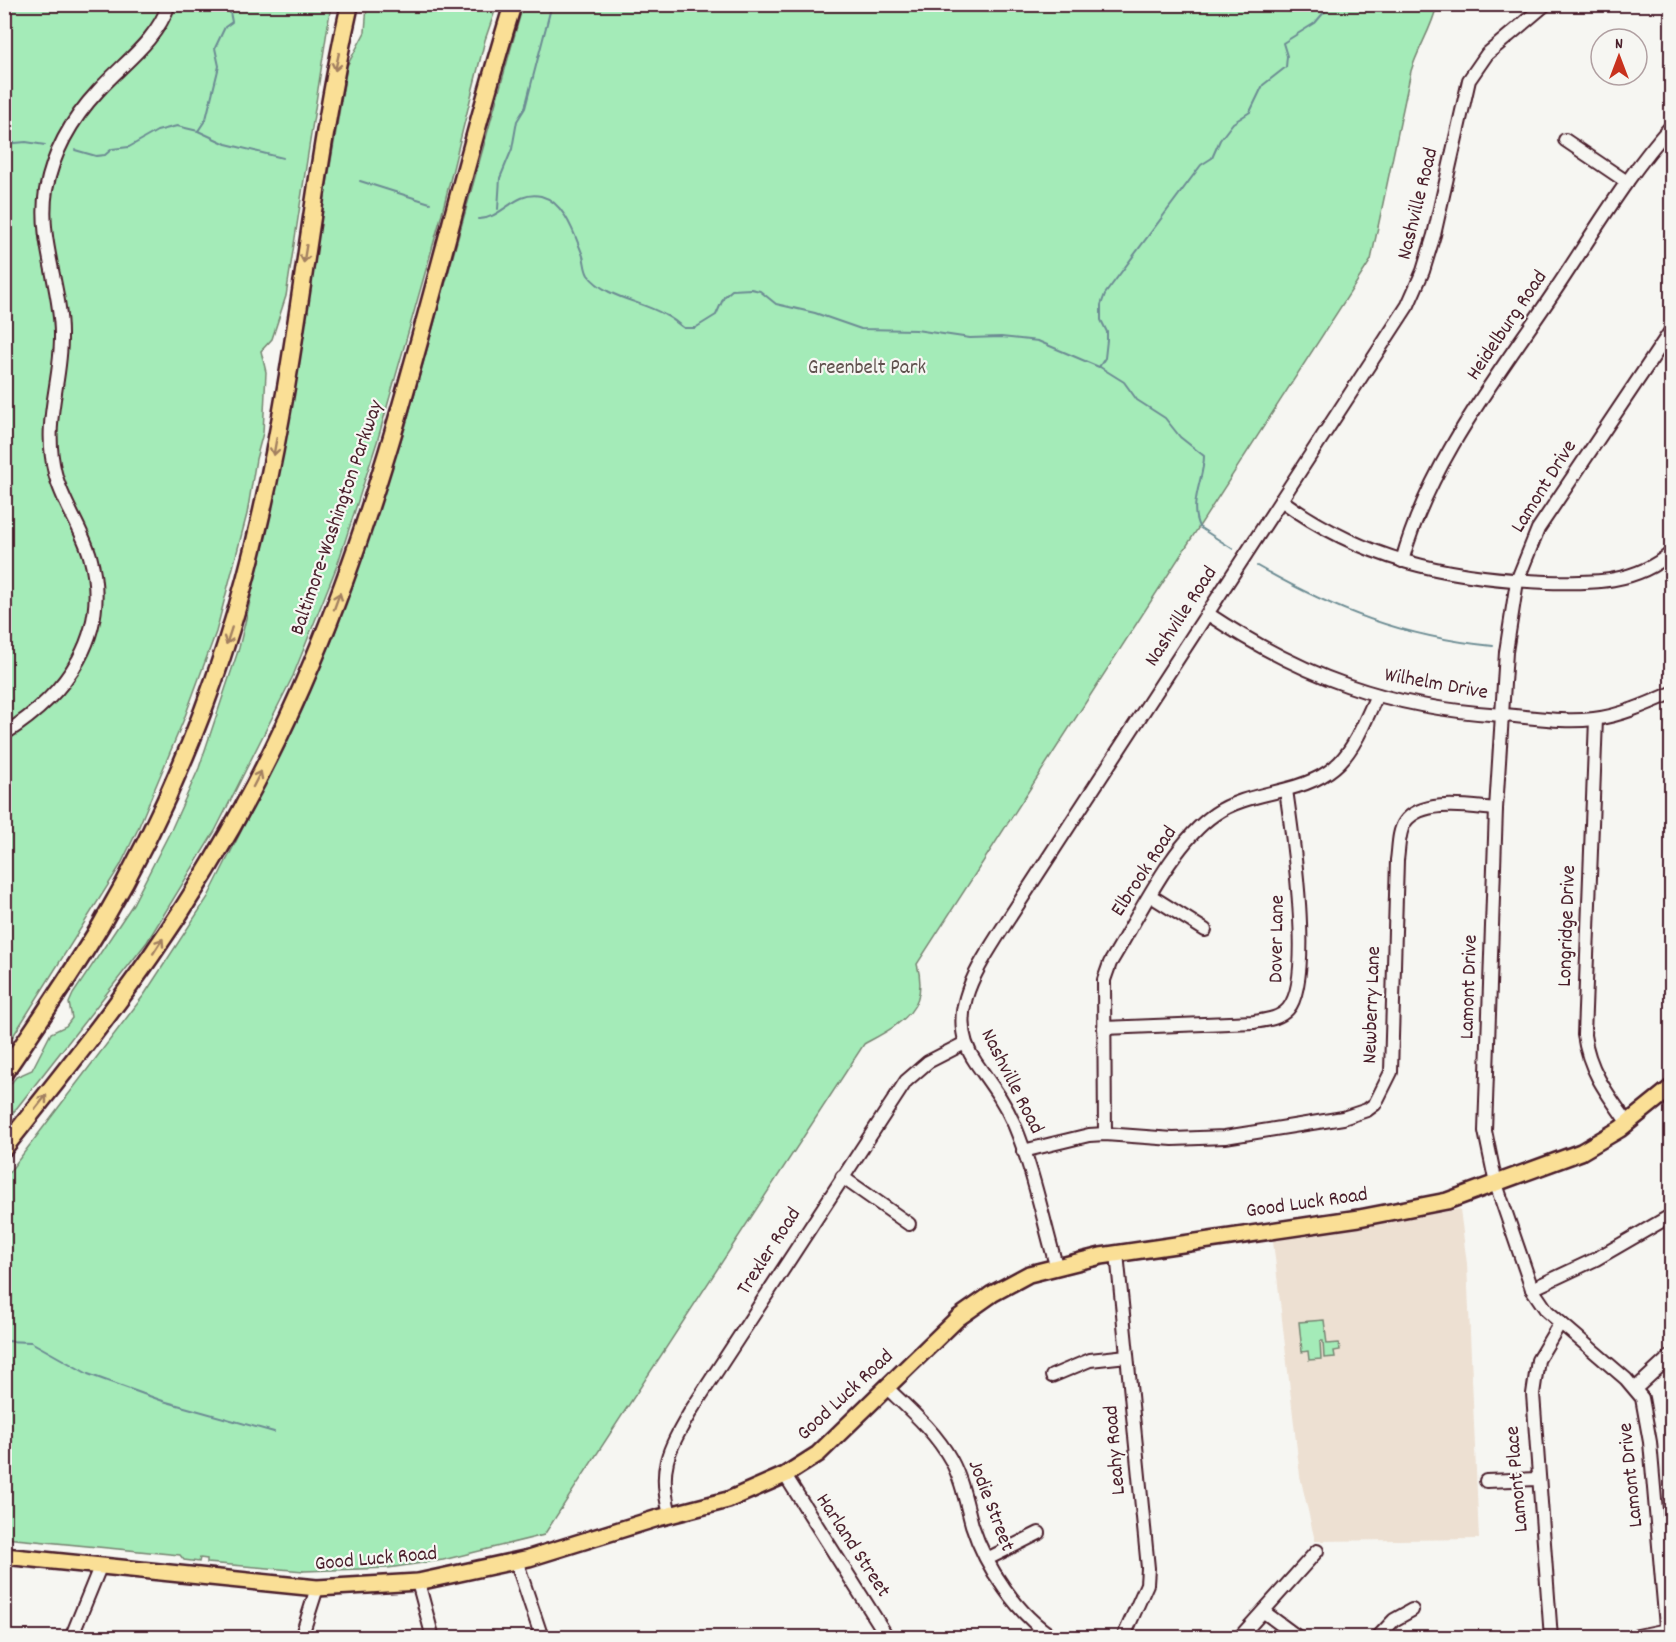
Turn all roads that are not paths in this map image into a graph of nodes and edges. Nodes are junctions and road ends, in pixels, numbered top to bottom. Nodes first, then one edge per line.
1 (169, 4) edge
2 (350, 4) edge
3 (513, 4) edge
4 (1541, 6) edge
5 (1671, 125) edge
6 (1565, 140) dead end
7 (1627, 182) junction
8 (1671, 329) edge
9 (1281, 500) junction
10 (1671, 552) edge
11 (1402, 561) junction
12 (1517, 581) junction
13 (1208, 614) junction
14 (1671, 693) edge
15 (1377, 695) junction
16 (1502, 715) junction
17 (1596, 719) junction
18 (4, 734) edge
19 (1286, 790) junction
20 (1496, 809) junction
21 (1151, 896) junction
22 (1205, 930) dead end
23 (1104, 1028) junction
24 (965, 1043) junction
25 (4, 1073) edge
26 (1671, 1088) edge
27 (1628, 1123) junction
28 (1105, 1134) junction
29 (4, 1148) edge
30 (1023, 1150) junction
31 (842, 1177) junction
32 (1496, 1184) junction
33 (1671, 1215) edge
34 (909, 1224) dead end
35 (1117, 1253) junction
36 (1056, 1265) junction
37 (1532, 1289) junction
38 (1560, 1323) junction
39 (1671, 1355) edge
40 (1127, 1356) junction
41 (1052, 1376) dead end
42 (887, 1388) junction
43 (1635, 1389) junction
44 (785, 1475) junction
45 (1538, 1479) junction
46 (1486, 1481) dead end
47 (670, 1515) junction
48 (1039, 1533) dead end
49 (1317, 1551) dead end
50 (4, 1556) edge
51 (987, 1559) junction
52 (516, 1560) junction
53 (100, 1567) junction
54 (417, 1582) junction
55 (317, 1587) junction
56 (1412, 1610) dead end
57 (1264, 1612) junction
58 (1668, 1632) edge
59 (71, 1638) edge
60 (301, 1638) edge
61 (433, 1638) edge
62 (542, 1638) edge
63 (888, 1638) edge
64 (1055, 1638) edge
65 (1123, 1638) edge
66 (1239, 1638) edge
67 (1299, 1638) edge
68 (1377, 1638) edge
69 (1551, 1638) edge
70 (1628, 1638) edge

1 - 18 street
2 -> 25 highway
29 -> 3 highway, Baltimore-Washington Parkway
4 - 9 street, Nashville Road
5 - 7 street, Heidelburg Road
6 - 7 street
7 - 11 street, Heidelburg Road
8 - 12 street, Lamont Drive
9 - 11 street
9 - 13 street, Nashville Road
10 - 12 street
11 - 12 street
12 - 16 street, Lamont Drive
13 - 15 street, Wilhelm Drive
13 - 24 street, Nashville Road
14 - 17 street, Wilhelm Drive
15 - 16 street, Wilhelm Drive
15 - 19 street, Elbrook Road
16 - 17 street, Wilhelm Drive
16 - 20 street, Lamont Drive
17 - 27 street, Longridge Drive
19 - 21 street, Elbrook Road
19 - 23 street, Dover Lane
20 - 28 street, Newberry Lane
20 - 32 street, Lamont Drive
21 - 22 street
21 - 23 street, Elbrook Road
23 - 28 street, Elbrook Road
24 - 30 street, Nashville Road
24 - 31 street, Trexler Road
26 - 27 main road, Good Luck Road
27 - 32 main road, Good Luck Road
28 - 30 street, Newberry Lane
30 - 36 street, Nashville Road
31 - 34 street
31 - 47 street, Trexler Road
32 - 35 main road, Good Luck Road
32 - 37 street, Lamont Drive
33 - 37 street
35 - 36 main road, Good Luck Road
35 - 40 street, Leahy Road
36 - 42 main road, Good Luck Road
37 - 38 street, Lamont Drive
38 - 43 street, Lamont Drive
38 - 45 street, Lamont Place
39 - 43 street
40 - 41 street
40 - 65 street, Leahy Road
42 - 44 main road, Good Luck Road
42 - 51 street, Jodie Street
43 - 58 street, Lamont Drive
44 - 47 main road, Good Luck Road
44 - 63 street, Harland Street
45 - 46 street
45 - 69 street, Lamont Place
47 - 52 main road, Good Luck Road
48 - 51 street
49 - 57 street
50 - 53 main road, Good Luck Road
51 - 64 street, Jodie Street
52 - 54 main road, Good Luck Road
52 - 62 street
53 - 55 main road, Good Luck Road
53 - 59 street
54 - 55 main road, Good Luck Road
54 - 61 street
55 - 60 street
56 - 68 street
57 - 66 street
57 - 67 street
58 - 70 street

